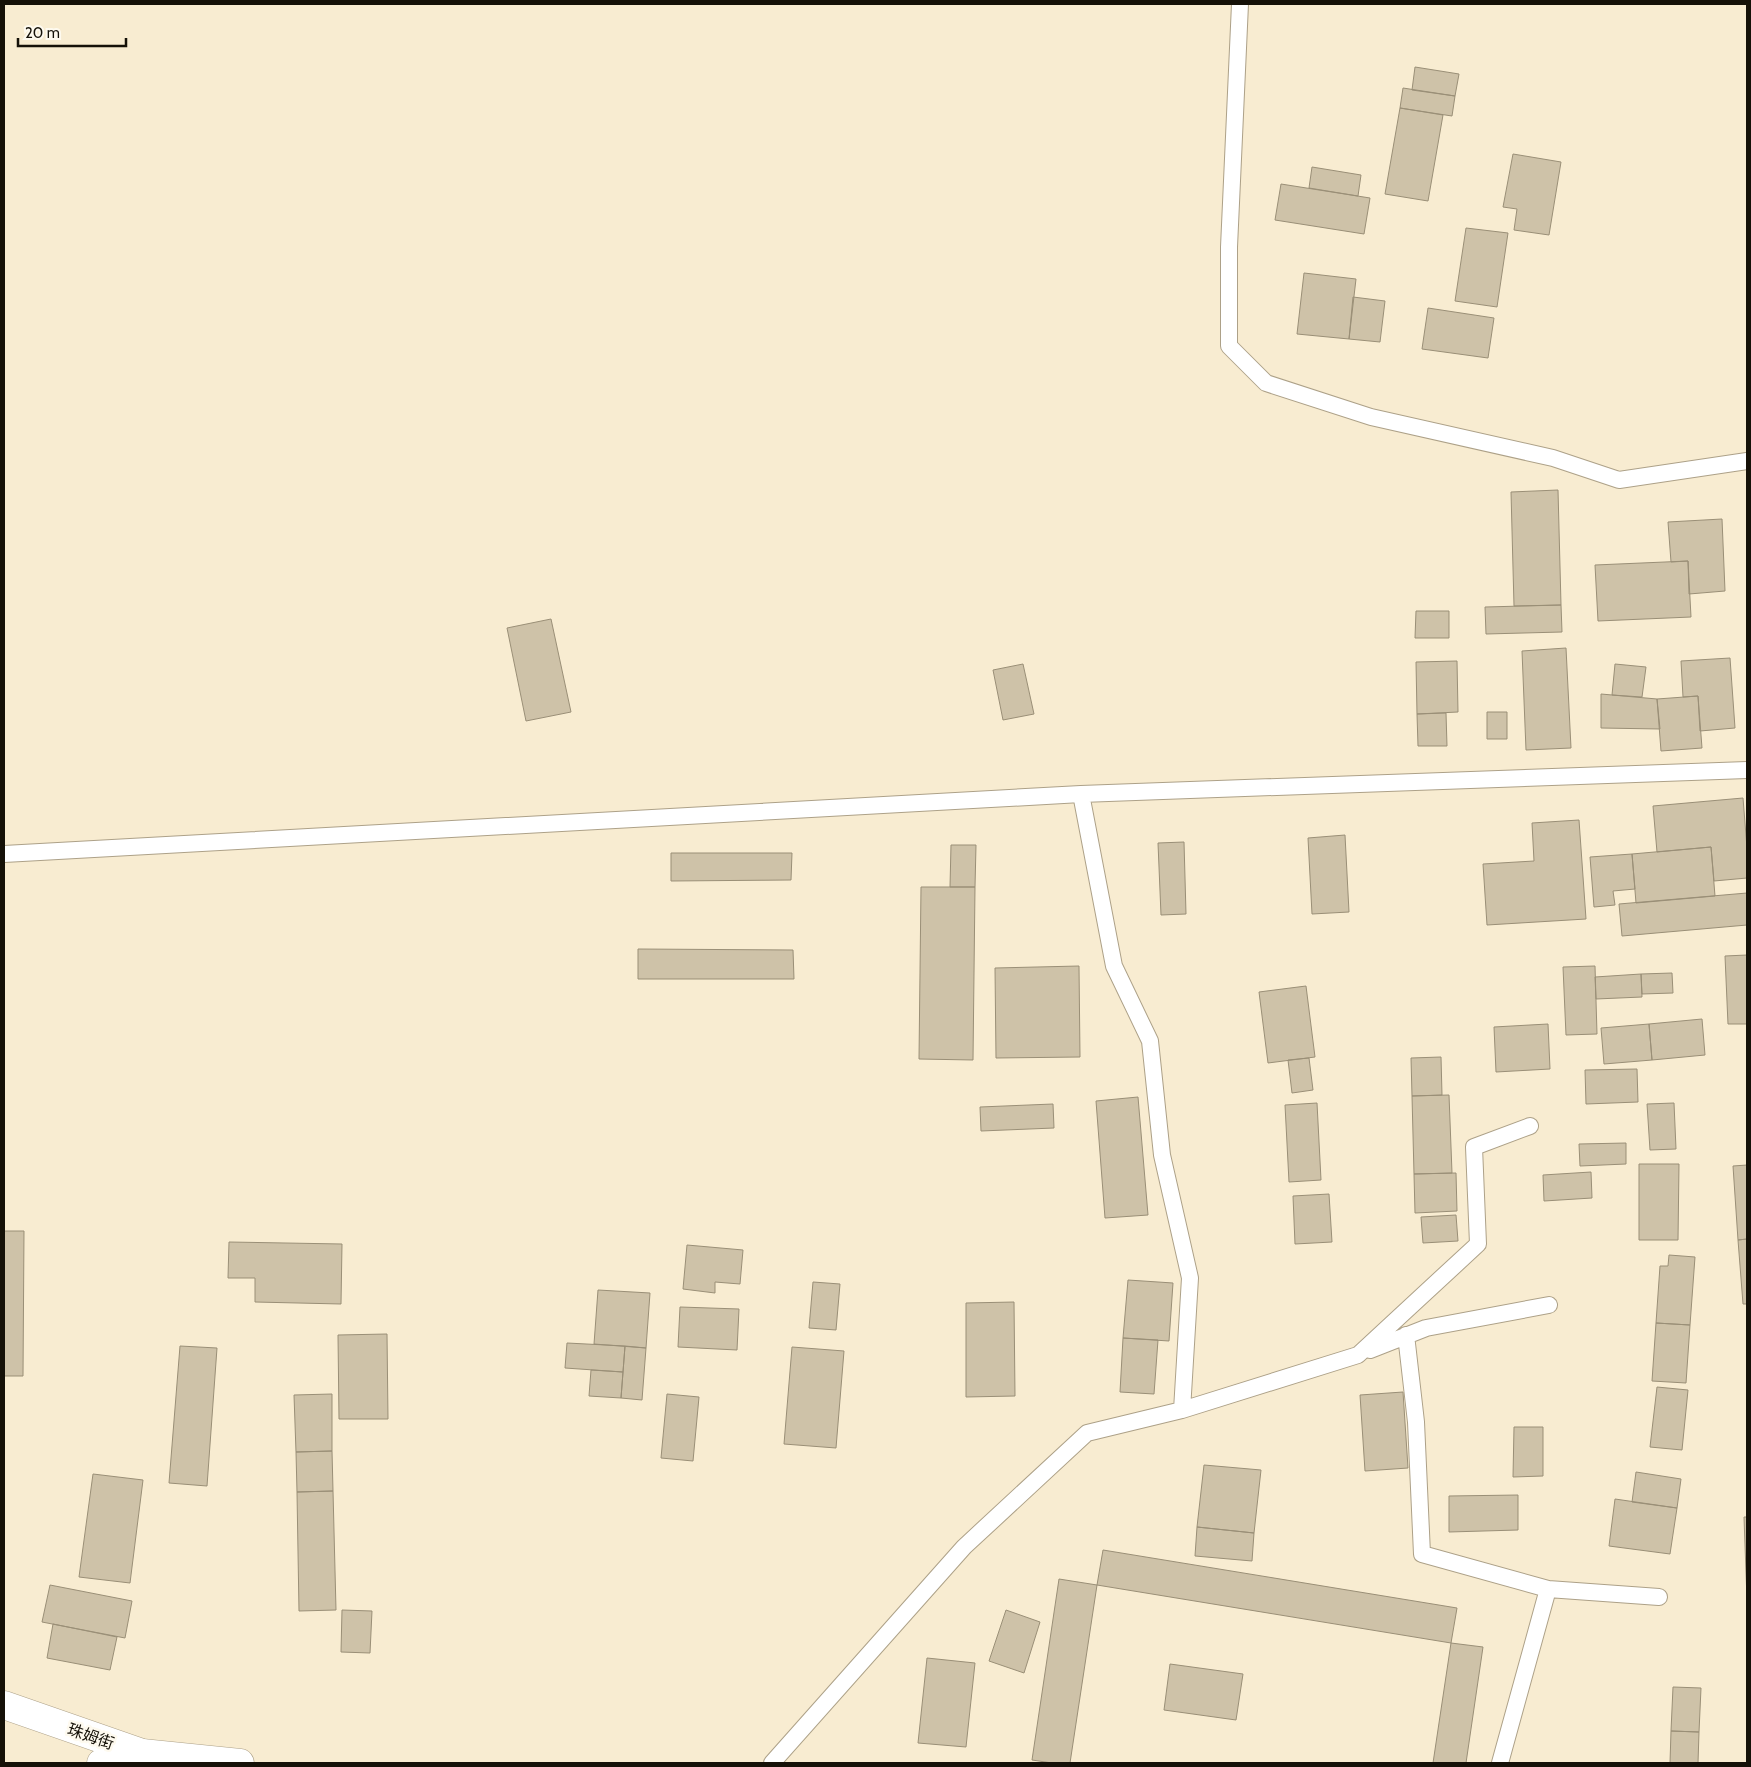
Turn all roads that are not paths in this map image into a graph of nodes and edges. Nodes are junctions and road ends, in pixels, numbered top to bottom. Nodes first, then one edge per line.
1 (1240, 4) edge
2 (1747, 461) edge
3 (1747, 770) edge
4 (1081, 794) junction
5 (4, 854) edge
6 (1530, 1126) dead end
7 (1549, 1306) dead end
8 (1406, 1335) junction
9 (1358, 1355) junction
10 (1182, 1410) junction
11 (1548, 1589) junction
12 (1659, 1597) dead end
13 (4, 1705) edge
14 (142, 1753) junction
15 (101, 1763) edge
16 (240, 1763) edge
17 (772, 1763) edge
18 (1500, 1763) edge

1 - 2 lane
3 - 4 lane
4 - 5 lane
4 - 10 lane
6 - 9 lane
7 - 8 lane
8 - 9 lane
8 - 11 lane
9 - 10 lane
10 - 17 lane
11 - 12 lane
11 - 18 lane
13 - 14 main road, 珠姆街
14 - 15 main road
14 - 16 main road, 珠姆街

